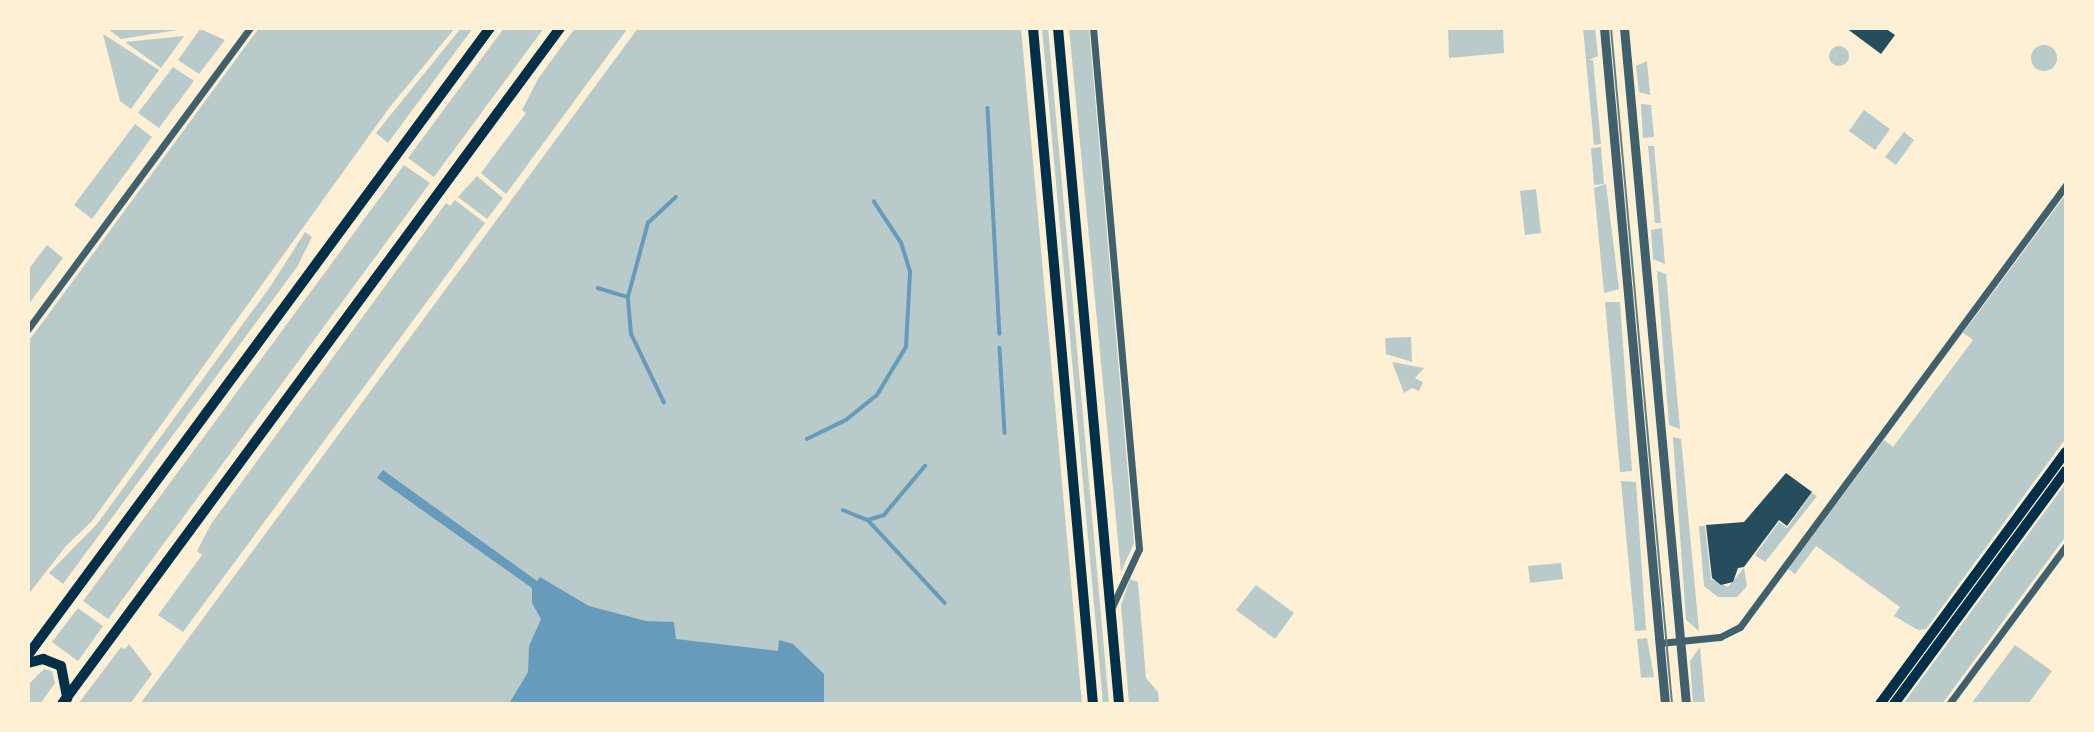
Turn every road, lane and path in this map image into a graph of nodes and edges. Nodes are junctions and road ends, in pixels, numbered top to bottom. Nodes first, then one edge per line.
1 (250, 28) edge
2 (490, 28) edge
3 (560, 28) edge
4 (1033, 28) edge
5 (1058, 28) edge
6 (1093, 28) edge
7 (1604, 28) edge
8 (1624, 28) edge
9 (2066, 185) edge
10 (28, 329) edge
11 (2066, 452) edge
12 (2066, 471) edge
13 (2066, 546) edge
14 (1110, 611) junction
15 (1680, 641) junction
16 (1660, 643) junction
17 (28, 655) edge
18 (28, 663) edge
19 (64, 701) edge
20 (1093, 704) edge
21 (1119, 704) edge
22 (1665, 704) edge
23 (1686, 704) edge
24 (1880, 704) edge
25 (1894, 704) edge
26 (1949, 704) edge

1 - 10 street
2 - 17 main road
3 - 19 main road
4 - 20 main road
5 - 14 main road
6 - 14 street
7 - 16 street
8 - 15 street
9 - 15 street
11 - 24 main road
12 - 25 main road
13 - 26 street
14 - 21 main road
15 - 16 street
15 - 23 street
16 - 22 street
18 - 19 main road

